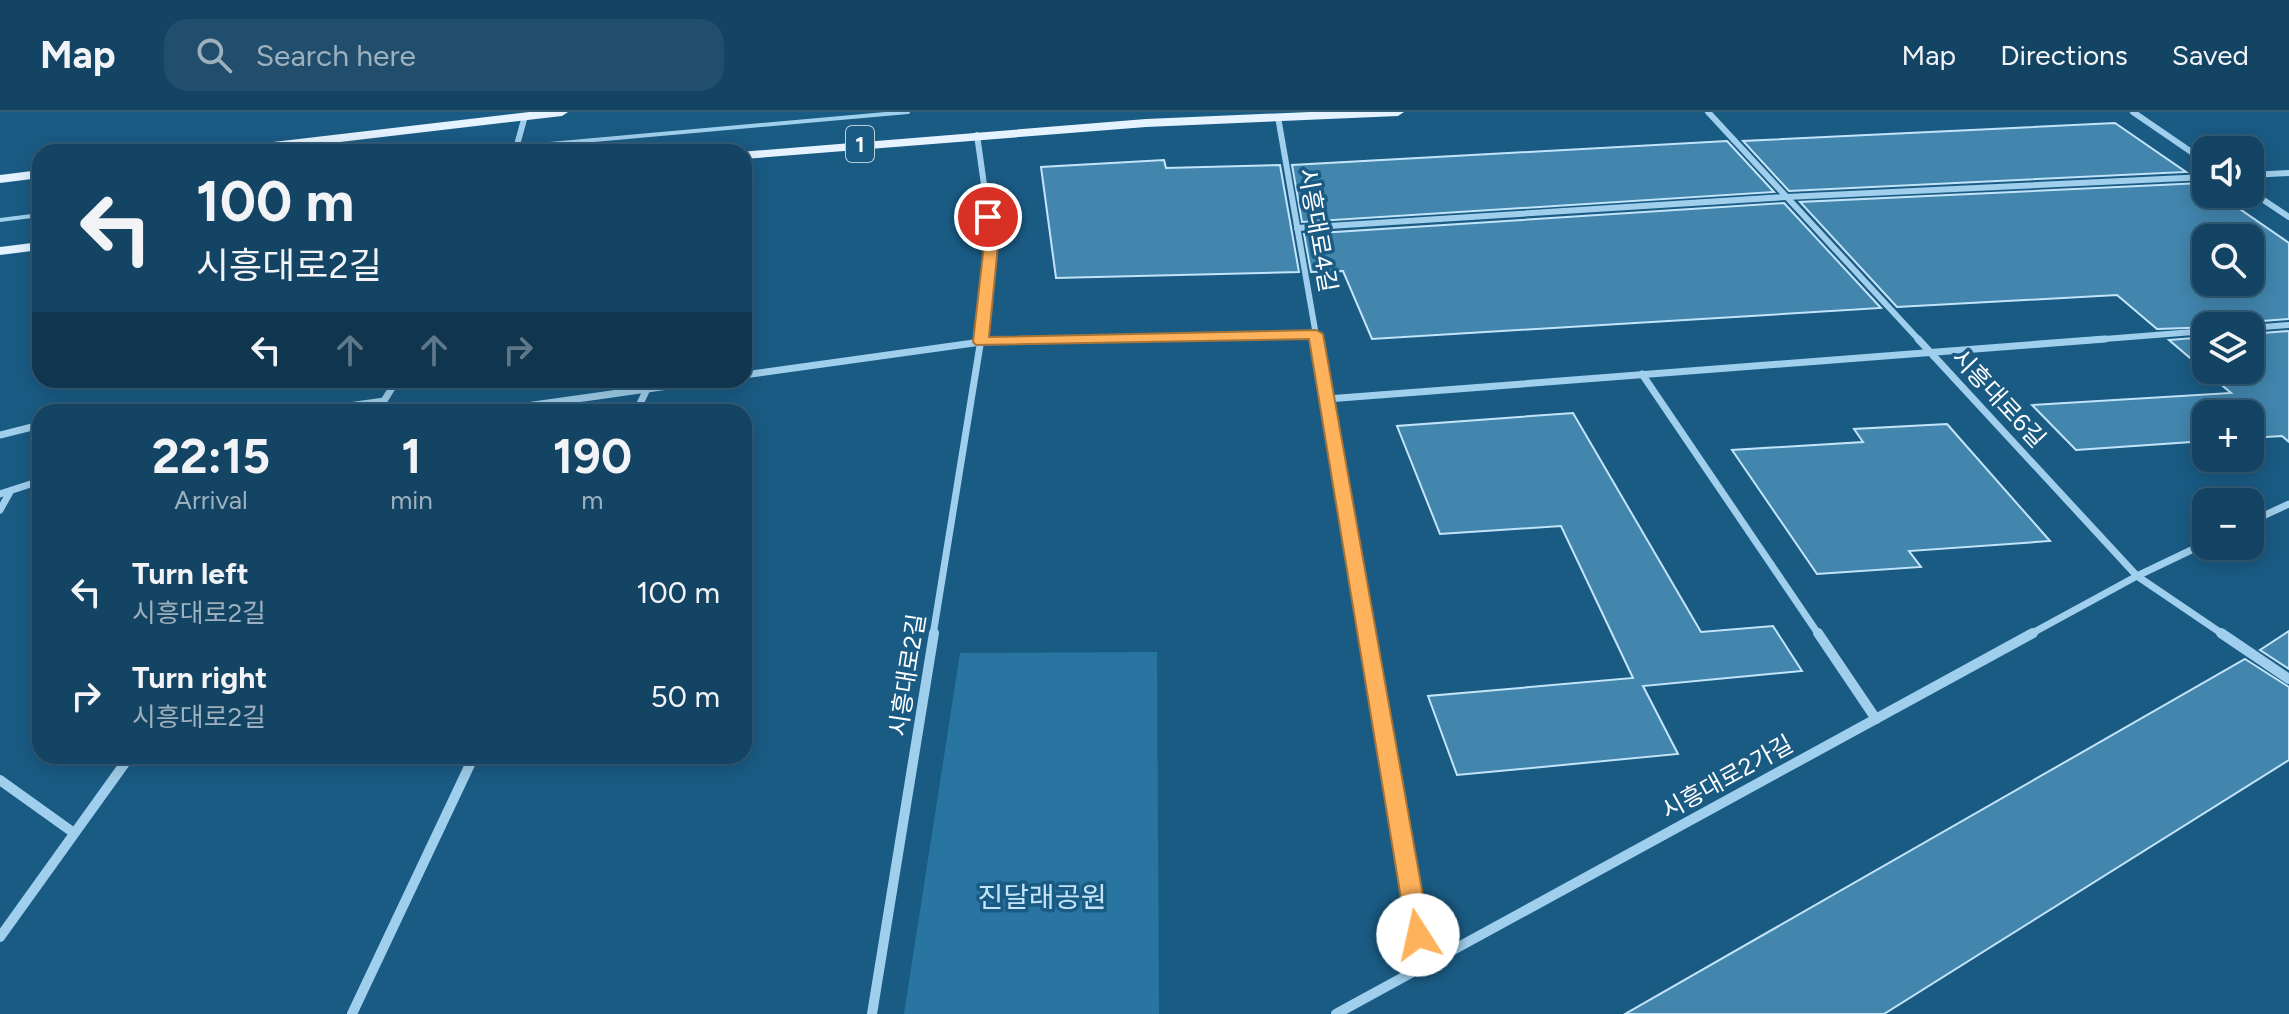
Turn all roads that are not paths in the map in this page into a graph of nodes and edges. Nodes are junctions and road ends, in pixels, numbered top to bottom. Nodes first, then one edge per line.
1 (562, 112) edge
2 (908, 112) edge
3 (1398, 112) edge
4 (1708, 112) edge
5 (2133, 112) edge
6 (525, 116) junction
7 (1278, 117) junction
8 (977, 135) junction
9 (289, 144) edge
10 (518, 144) edge
11 (578, 144) edge
12 (2192, 152) edge
13 (752, 154) edge
14 (2289, 173) edge
15 (2264, 174) edge
16 (32, 175) edge
17 (2192, 178) edge
18 (0, 179) edge
19 (1786, 197) junction
20 (2264, 200) edge
21 (32, 216) edge
22 (2289, 217) edge
23 (0, 220) edge
24 (1297, 228) junction
25 (32, 247) edge
26 (0, 251) edge
27 (2289, 325) edge
28 (2264, 327) edge
29 (2192, 332) edge
30 (1316, 334) junction
31 (981, 342) junction
32 (1930, 352) junction
33 (752, 374) edge
34 (1642, 374) junction
35 (392, 388) edge
36 (654, 388) edge
37 (647, 389) junction
38 (1327, 399) junction
39 (384, 401) junction
40 (363, 404) edge
41 (382, 404) edge
42 (541, 404) edge
43 (640, 404) edge
44 (32, 427) edge
45 (0, 435) edge
46 (32, 484) edge
47 (10, 492) junction
48 (0, 494) edge
49 (2289, 504) edge
50 (0, 510) edge
51 (2264, 516) edge
52 (2192, 550) edge
53 (2137, 576) junction
54 (2289, 679) edge
55 (1876, 719) junction
56 (124, 764) edge
57 (470, 764) edge
58 (0, 780) edge
59 (74, 833) junction
60 (0, 937) edge
61 (1424, 965) junction
62 (352, 1014) edge
63 (872, 1014) edge
64 (1336, 1014) edge

1 - 6 main road
2 - 11 lane
3 - 7 main road, 1
4 - 19 street, 시흥대로6길
5 - 12 street
6 - 9 main road
6 - 10 street
7 - 8 main road, 1
7 - 24 street, 시흥대로4길
8 - 13 main road, 1
8 - 31 street, 시흥대로2길
14 - 15 street
16 - 18 main road
17 - 19 street
19 - 24 street
19 - 32 street, 시흥대로6길
20 - 22 street
21 - 23 lane
24 - 30 street, 시흥대로4길
25 - 26 main road
27 - 28 street
29 - 32 street
30 - 31 street
30 - 38 street, 시흥대로4길
31 - 33 street
31 - 63 street, 시흥대로2길
32 - 34 street
32 - 53 street, 시흥대로6길
34 - 38 street
34 - 55 street
35 - 39 street
36 - 37 street
37 - 42 street
37 - 43 street
38 - 61 street, 시흥대로4길
39 - 40 street
39 - 41 street
44 - 45 street
46 - 47 street
47 - 48 street
47 - 50 street
49 - 51 street
52 - 53 street, 시흥대로2가길
53 - 54 street, 시흥대로6길
53 - 55 street, 시흥대로2가길
55 - 61 street, 시흥대로2가길
56 - 59 street
57 - 62 street
58 - 59 street
59 - 60 street
61 - 64 street, 시흥대로2가길

